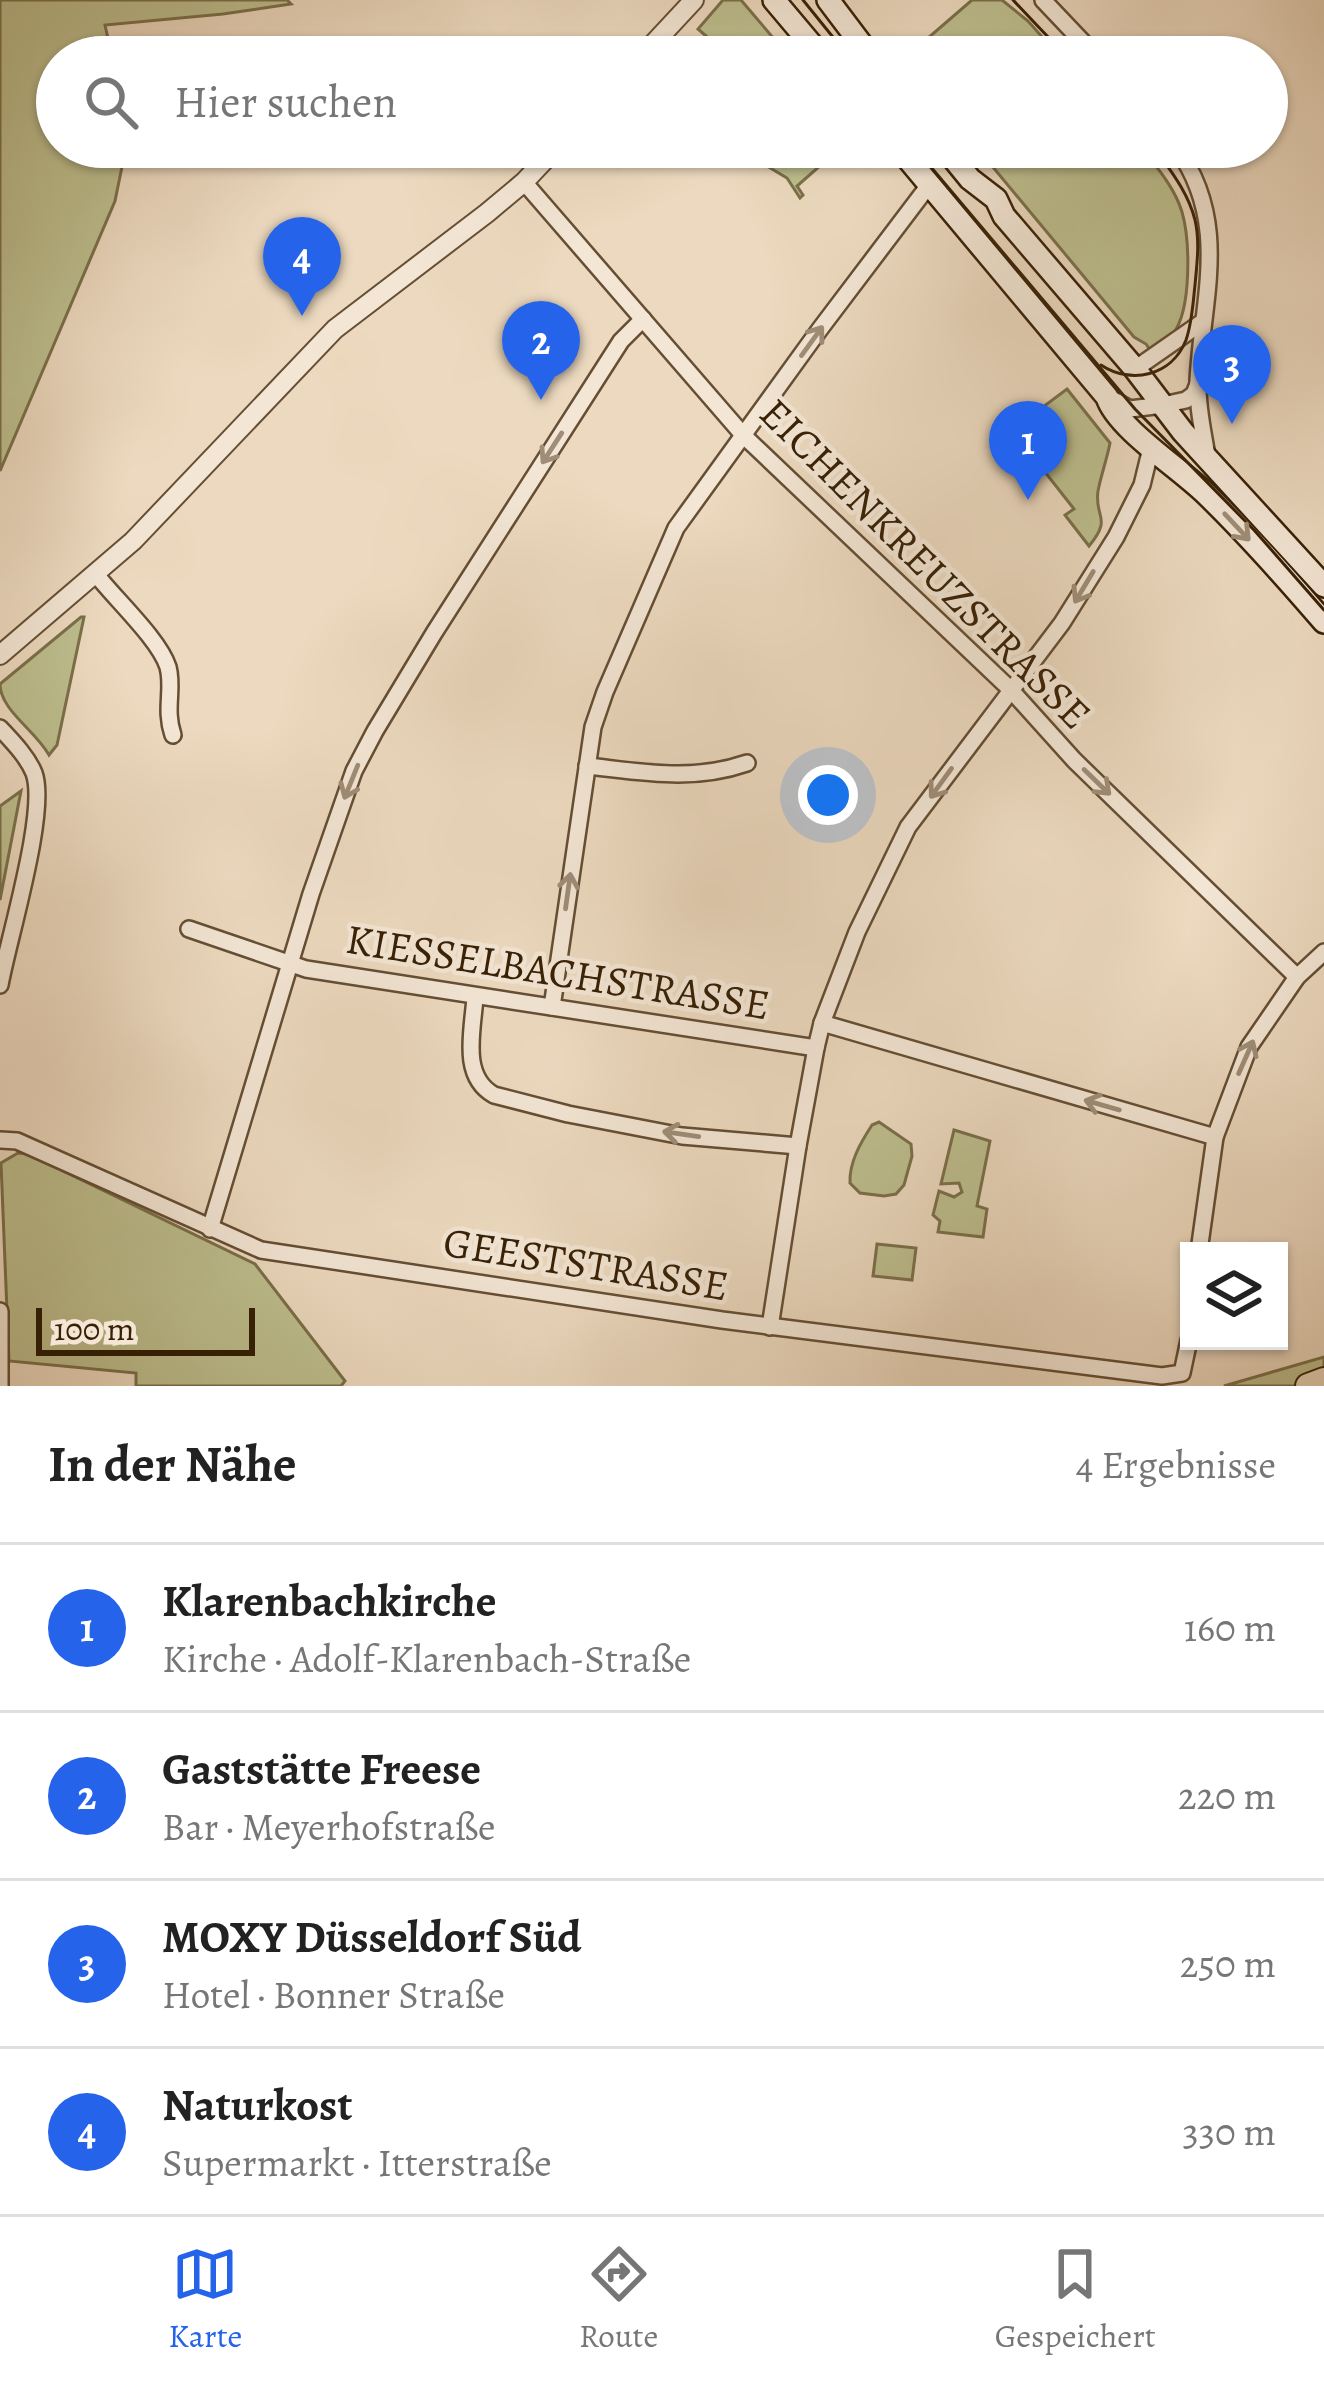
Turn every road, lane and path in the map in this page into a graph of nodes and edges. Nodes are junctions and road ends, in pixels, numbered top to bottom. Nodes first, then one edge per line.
1 (694, 0) edge
2 (774, 0) edge
3 (828, 0) edge
4 (1043, 0) edge
5 (661, 36) edge
6 (804, 36) edge
7 (856, 36) edge
8 (1077, 36) edge
9 (537, 168) edge
10 (915, 168) edge
11 (961, 168) edge
12 (1188, 168) edge
13 (524, 182) junction
14 (928, 185) junction
15 (1004, 216) junction
16 (965, 230) junction
17 (643, 319) junction
18 (1201, 323) junction
19 (1135, 369) junction
20 (1198, 383) junction
21 (1107, 397) junction
22 (1163, 405) junction
23 (744, 436) junction
24 (1151, 448) junction
25 (1207, 459) junction
26 (95, 574) junction
27 (1324, 586) edge
28 (1324, 622) edge
29 (0, 655) edge
30 (1010, 689) junction
31 (0, 728) edge
32 (173, 735) dead end
33 (747, 763) dead end
34 (587, 766) junction
35 (189, 929) dead end
36 (1324, 952) edge
37 (290, 962) junction
38 (1298, 977) junction
39 (0, 985) edge
40 (475, 997) junction
41 (552, 1007) junction
42 (822, 1023) junction
43 (817, 1048) junction
44 (1215, 1137) junction
45 (0, 1141) edge
46 (797, 1146) junction
47 (210, 1229) junction
48 (1200, 1242) edge
49 (0, 1311) edge
50 (770, 1327) junction
51 (1188, 1350) edge
52 (1324, 1380) edge
53 (0, 1386) edge
54 (1308, 1386) edge

1 - 5 street
2 - 6 main road
3 - 7 main road
4 - 8 street
9 - 13 street
10 - 14 main road
11 - 15 main road
12 - 18 street
13 - 17 street, EICHENKREUZSTRASSE
13 - 26 street
14 - 16 main road
23 -> 14 street
15 - 16 main road
15 - 19 main road
16 - 21 main road
17 - 23 street, EICHENKREUZSTRASSE
17 -> 37 street
18 - 19 street
18 - 20 street
19 - 22 main road
20 - 22 street
20 - 25 street
21 - 22 street
21 - 24 main road
22 - 25 main road
23 - 30 street, EICHENKREUZSTRASSE
23 - 34 street
24 -> 28 main road
24 -> 30 street
25 - 27 main road
26 - 29 street
26 - 32 street
30 -> 38 street, EICHENKREUZSTRASSE
30 -> 42 street
31 - 39 street
33 - 34 street
41 -> 34 street
35 - 37 street, KIESSELBACHSTRASSE
36 - 38 street
37 - 40 street, KIESSELBACHSTRASSE
37 - 47 street
44 -> 38 street
40 - 41 street, KIESSELBACHSTRASSE
46 -> 40 street
41 - 43 street, KIESSELBACHSTRASSE
42 - 43 street
44 -> 42 street, KIESSELBACHSTRASSE
43 - 46 street
44 - 48 street
45 - 47 street, GEESTSTRASSE
46 - 50 street
47 - 50 street, GEESTSTRASSE
49 - 53 street
50 - 51 street, GEESTSTRASSE
52 - 54 highway

